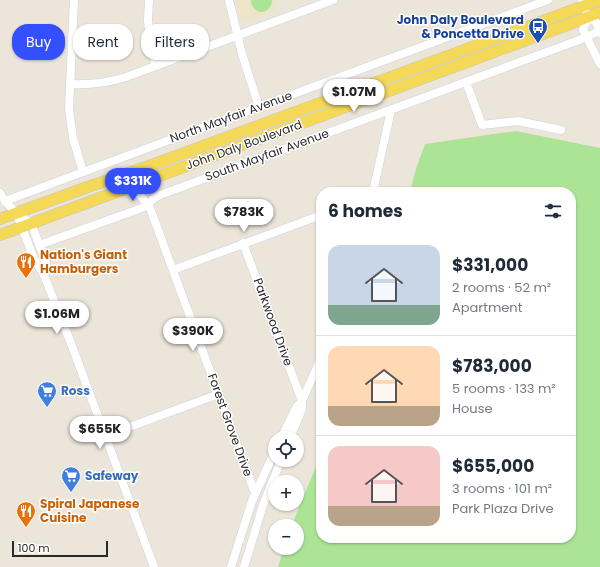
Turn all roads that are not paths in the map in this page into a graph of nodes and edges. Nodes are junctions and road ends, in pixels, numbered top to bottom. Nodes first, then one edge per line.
1 (74, 0) edge
2 (149, 0) edge
3 (229, 0) edge
4 (333, 0) edge
5 (548, 0) edge
6 (600, 0) edge
7 (583, 3) edge
8 (600, 12) edge
9 (588, 17) junction
10 (600, 32) edge
11 (237, 36) junction
12 (587, 37) junction
13 (600, 64) edge
14 (156, 66) junction
15 (466, 82) junction
16 (70, 84) junction
17 (259, 107) junction
18 (391, 110) junction
19 (561, 130) dead end
20 (83, 172) junction
21 (374, 187) edge
22 (124, 189) junction
23 (0, 193) edge
24 (5, 201) junction
25 (148, 204) junction
26 (16, 213) junction
27 (316, 217) edge
28 (0, 219) edge
29 (27, 225) junction
30 (0, 235) edge
31 (244, 244) junction
32 (39, 245) junction
33 (173, 270) junction
34 (44, 275) junction
35 (316, 369) edge
36 (219, 394) junction
37 (302, 401) junction
38 (284, 431) edge
39 (293, 431) edge
40 (105, 436) junction
41 (268, 466) edge
42 (278, 467) edge
43 (255, 493) junction
44 (154, 567) edge
45 (232, 567) edge
46 (244, 567) edge

1 - 16 street
2 - 14 street
3 - 11 street
4 - 11 street
5 - 17 street, North Mayfair Avenue
6 - 7 main road, John Daly Boulevard
7 - 9 street
7 - 26 main road, John Daly Boulevard
8 - 9 main road, John Daly Boulevard
9 - 10 street
9 - 12 street
9 - 22 main road, John Daly Boulevard
10 - 12 street, South Mayfair Avenue
11 - 14 street
11 - 17 street
12 - 13 street
12 - 15 street, South Mayfair Avenue
14 - 16 street
15 - 18 street, South Mayfair Avenue
15 - 19 street
16 - 20 street
17 - 20 street, North Mayfair Avenue
18 - 21 street
18 - 25 street, South Mayfair Avenue
20 - 24 street, North Mayfair Avenue
22 - 25 street
22 - 29 main road, John Daly Boulevard
23 - 24 street
24 - 26 street
25 - 32 street, South Mayfair Avenue
25 - 33 street, Forest Grove Drive
26 - 28 main road, John Daly Boulevard
26 - 29 street
27 - 31 street
29 - 30 main road, John Daly Boulevard
29 - 32 street
29 - 34 street
31 - 33 street
31 - 37 street, Parkwood Drive
32 - 34 street
33 - 36 street, Forest Grove Drive
34 - 40 street
35 - 37 street
36 - 40 street
36 - 43 street, Forest Grove Drive
37 - 38 street
37 - 39 street
40 - 44 street
41 - 43 street
42 - 46 street
43 - 45 street

